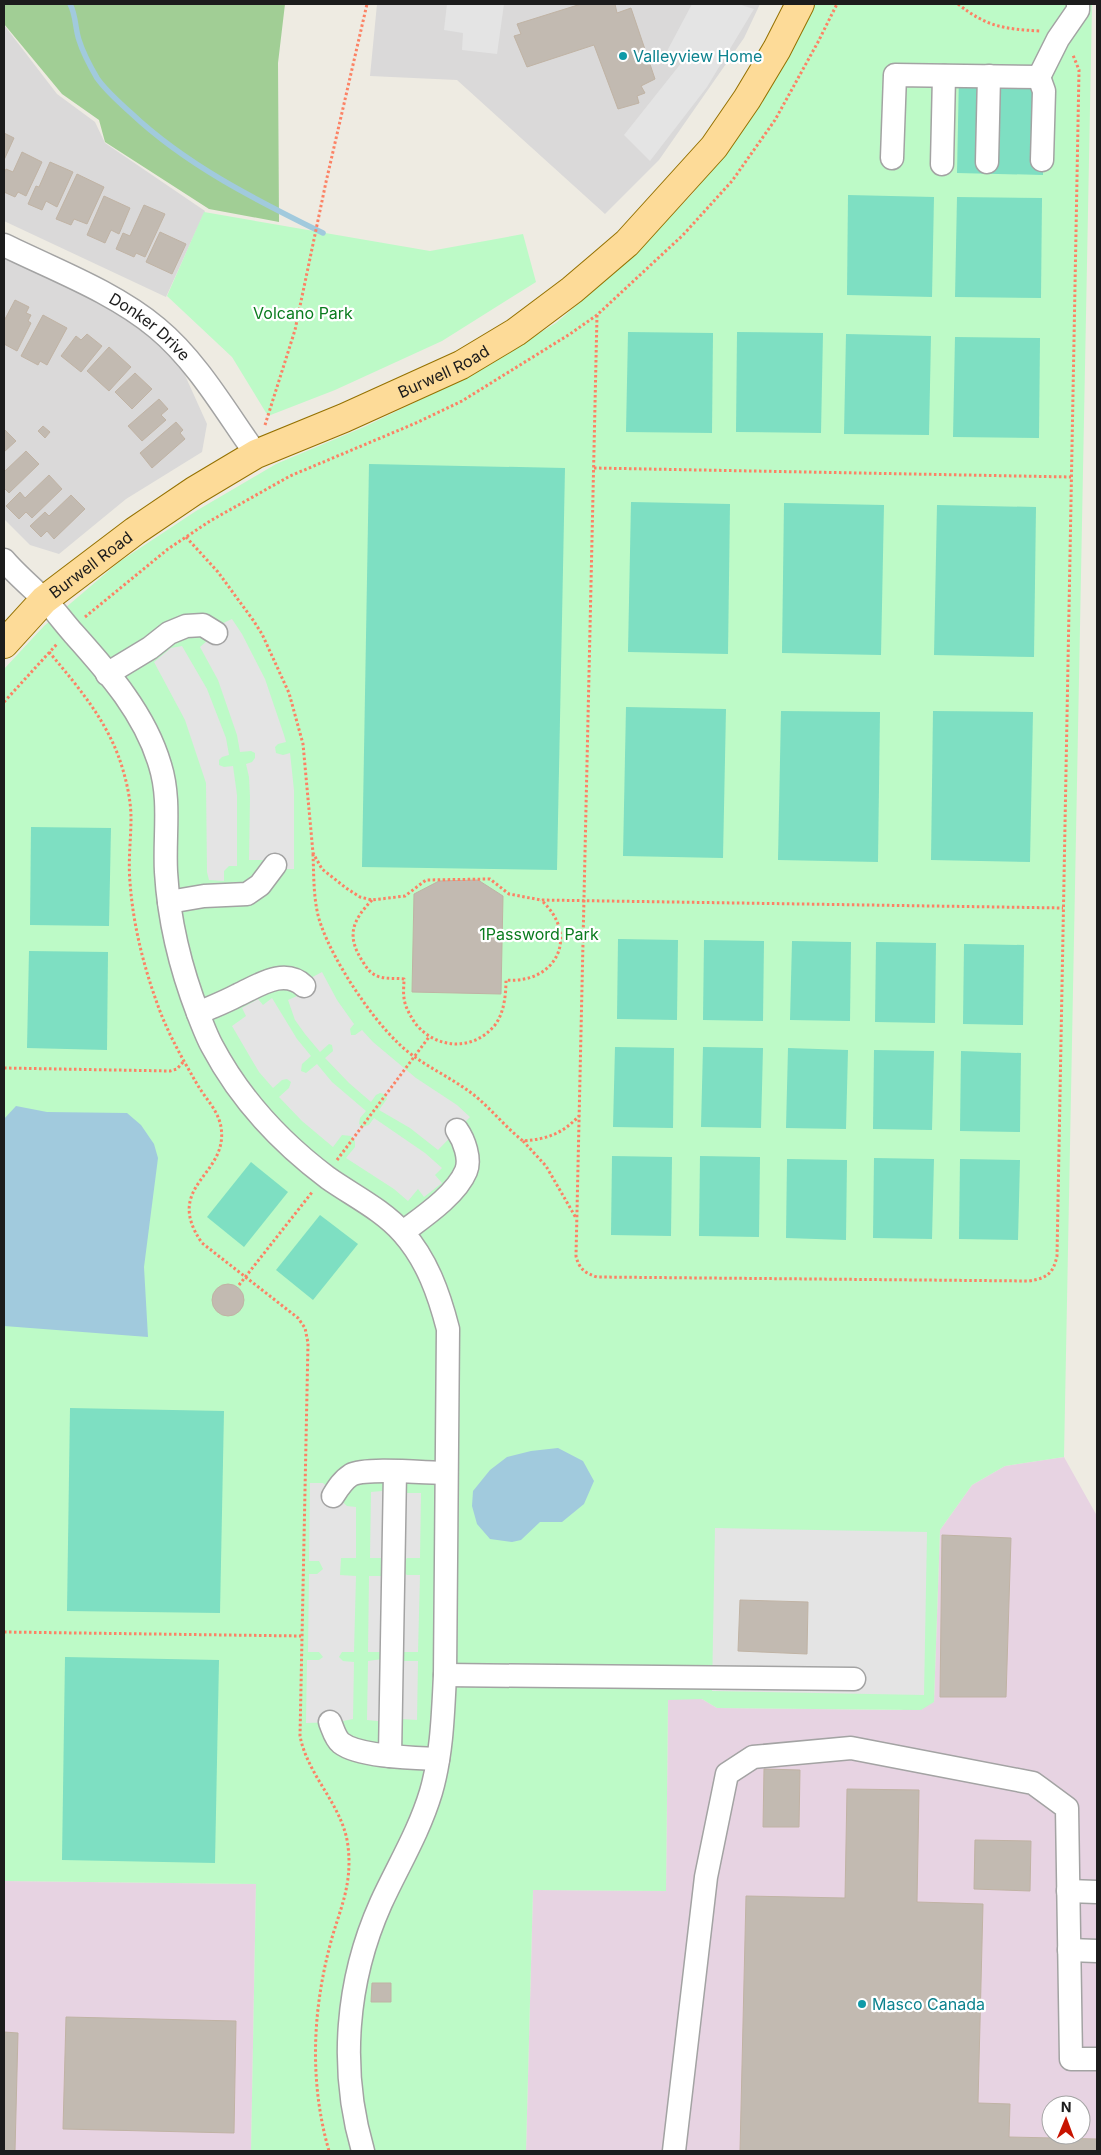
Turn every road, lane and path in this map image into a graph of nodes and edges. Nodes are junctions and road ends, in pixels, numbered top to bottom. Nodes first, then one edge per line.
1 (367, 4) edge
2 (800, 4) edge
3 (958, 4) edge
4 (1078, 4) edge
5 (1058, 39) junction
6 (944, 76) junction
7 (989, 76) junction
8 (1039, 77) junction
9 (892, 158) dead end
10 (1042, 160) dead end
11 (988, 162) dead end
12 (942, 164) dead end
13 (4, 245) edge
14 (597, 315) dead end
15 (265, 425) dead end
16 (256, 454) junction
17 (594, 468) junction
18 (1071, 477) junction
19 (186, 537) dead end
20 (4, 560) edge
21 (44, 600) junction
22 (216, 633) dead end
23 (4, 644) edge
24 (49, 652) dead end
25 (107, 674) junction
26 (314, 853) junction
27 (275, 865) dead end
28 (372, 900) junction
29 (541, 900) junction
30 (584, 900) junction
31 (169, 902) junction
32 (1063, 908) junction
33 (304, 986) dead end
34 (198, 1013) junction
35 (184, 1062) junction
36 (4, 1068) edge
37 (579, 1115) junction
38 (458, 1130) dead end
39 (523, 1141) junction
40 (577, 1218) junction
41 (403, 1232) junction
42 (395, 1472) junction
43 (446, 1473) junction
44 (333, 1496) dead end
45 (4, 1632) edge
46 (301, 1636) junction
47 (445, 1675) junction
48 (854, 1679) dead end
49 (330, 1722) dead end
50 (390, 1756) junction
51 (438, 1759) junction
52 (1068, 1891) junction
53 (1097, 1892) edge
54 (1069, 1950) junction
55 (1097, 1950) edge
56 (1097, 2059) edge
57 (328, 2151) edge
58 (363, 2151) edge
59 (674, 2151) edge

1 - 15 path
2 - 16 main road, Burwell Road
3 - 5 path
4 - 5 street
5 - 8 street
5 - 18 path
6 - 7 street
6 - 9 street
6 - 12 street
7 - 8 street
7 - 11 street
8 - 10 street
13 - 16 street, Donker Drive
14 - 17 path
16 - 21 main road, Burwell Road
17 - 18 path
17 - 30 path
18 - 32 path
19 - 26 path
20 - 21 street
21 - 23 main road, Burwell Road
21 - 25 street
22 - 25 street
24 - 35 path
25 - 31 street
26 - 28 path
26 - 39 path
27 - 31 street
28 - 29 path
28 - 29 path
29 - 30 path
30 - 32 path
30 - 37 path
31 - 34 street
32 - 40 path
33 - 34 street
34 - 41 street
35 - 36 path
35 - 46 path
37 - 39 path
37 - 40 path
38 - 41 street
39 - 40 path
41 - 43 street
42 - 43 street
42 - 44 street
42 - 50 street
43 - 47 street
45 - 46 path
46 - 57 path
47 - 48 street
47 - 51 street
49 - 50 street
50 - 51 street
51 - 58 street
52 - 53 street
52 - 54 street
52 - 59 street
54 - 55 street
54 - 56 street

